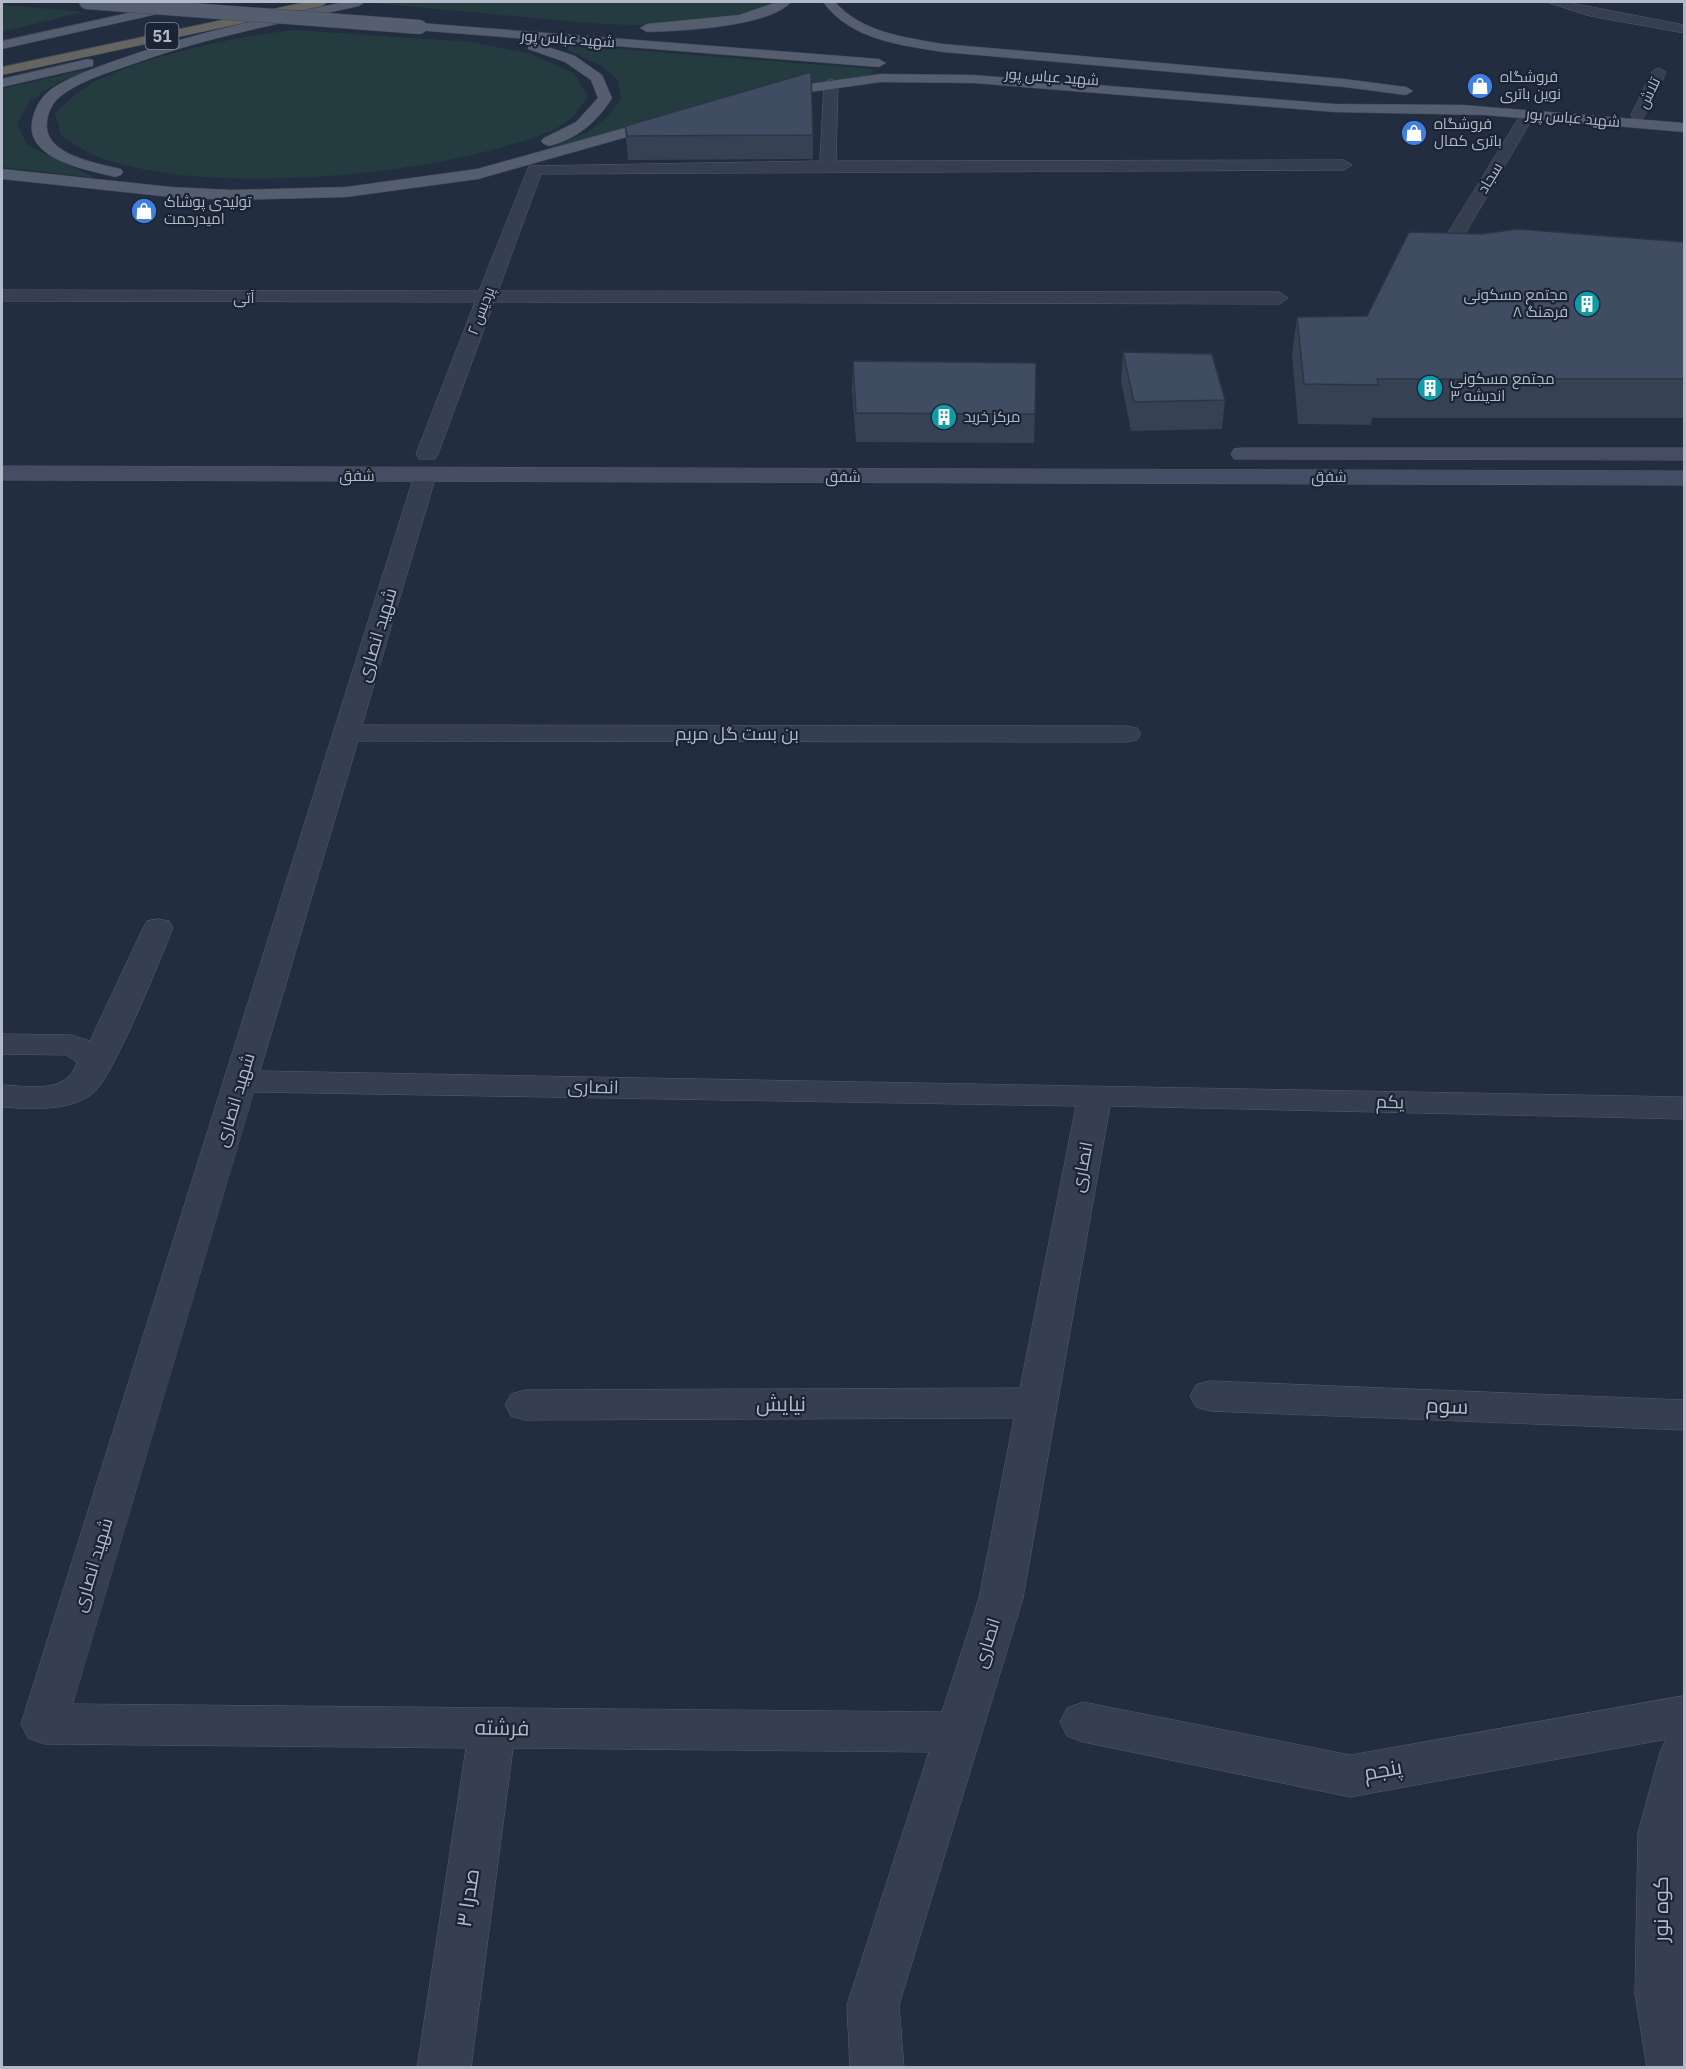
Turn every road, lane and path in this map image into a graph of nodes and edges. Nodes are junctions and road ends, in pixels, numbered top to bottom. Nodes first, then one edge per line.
1 (84, 2) edge
2 (193, 2) edge
3 (206, 2) edge
4 (264, 2) edge
5 (322, 2) edge
6 (359, 2) edge
7 (785, 2) edge
8 (829, 2) edge
9 (1553, 2) edge
10 (477, 21) junction
11 (570, 24) dead end
12 (633, 27) dead end
13 (1684, 29) edge
14 (458, 30) junction
15 (183, 41) junction
16 (2, 45) edge
17 (2, 57) edge
18 (2, 71) edge
19 (1659, 72) dead end
20 (2, 82) edge
21 (831, 83) junction
22 (747, 99) edge
23 (1486, 106) junction
24 (1528, 114) junction
25 (1638, 115) junction
26 (679, 118) edge
27 (1684, 119) edge
28 (1684, 128) edge
29 (1344, 165) dead end
30 (828, 166) junction
31 (2, 174) edge
32 (1452, 241) edge
33 (2, 296) edge
34 (1279, 298) dead end
35 (486, 299) junction
36 (2, 453) edge
37 (655, 454) dead end
38 (1218, 454) dead end
39 (1684, 454) edge
40 (426, 465) junction
41 (2, 473) edge
42 (1684, 478) edge
43 (347, 733) junction
44 (1127, 734) dead end
45 (158, 928) dead end
46 (2, 1044) edge
47 (93, 1070) junction
48 (241, 1081) junction
49 (1095, 1095) junction
50 (2, 1096) edge
51 (1684, 1108) edge
52 (1210, 1396) dead end
53 (1038, 1403) junction
54 (525, 1406) dead end
55 (1684, 1415) edge
56 (1684, 1716) edge
57 (1083, 1722) dead end
58 (44, 1724) joint
59 (492, 1728) junction
60 (959, 1732) junction
61 (1684, 1752) edge
62 (444, 2067) edge
63 (876, 2067) edge
64 (1674, 2067) edge

1 - 14 main road, شهید عباس پور, bridge
2 - 16 main road
3 - 10 main road, شهید عباس پور
4 - 17 highway, 51
5 - 18 highway, 51
6 - 15 main road
7 - 12 main road
8 - 23 main road
9 - 13 street
10 - 11 main road
10 - 23 main road, شهید عباس پور
14 - 15 main road
14 - 23 main road, شهید عباس پور
15 - 20 main road
19 - 25 street, تلاش
21 - 22 main road
21 - 23 main road
21 - 30 street
23 - 24 main road, شهید عباس پور
23 - 25 main road, شهید عباس پور
24 - 28 main road, شهید عباس پور
24 - 32 street, سجاد
25 - 27 main road, شهید عباس پور
26 - 31 main road
29 - 30 street
30 - 35 street, پردیس ۲
33 - 35 street, آتی
34 - 35 street, آتی
35 - 40 street, پردیس ۲
36 - 40 main road, شفق
37 - 40 main road, شفق
38 - 39 main road, شفق
40 - 41 main road, شفق
40 - 42 main road, شفق
40 - 43 street, شهید انصاری
43 - 44 street, بن بست گل مریم
43 - 48 street, شهید انصاری
45 - 47 street
46 - 47 street
47 - 50 street
48 - 49 street, انصاری
48 - 58 street, شهید انصاری
49 - 51 street, یکم
49 - 53 street, انصاری
52 - 55 street, سوم
53 - 54 street, نیایش
53 - 60 street, انصاری
56 - 57 street, پنجم
58 - 59 street, فرشته
59 - 60 street, فرشته
59 - 62 street, صدرا ۳
60 - 63 street, انصاری
61 - 64 street, کوه نور

